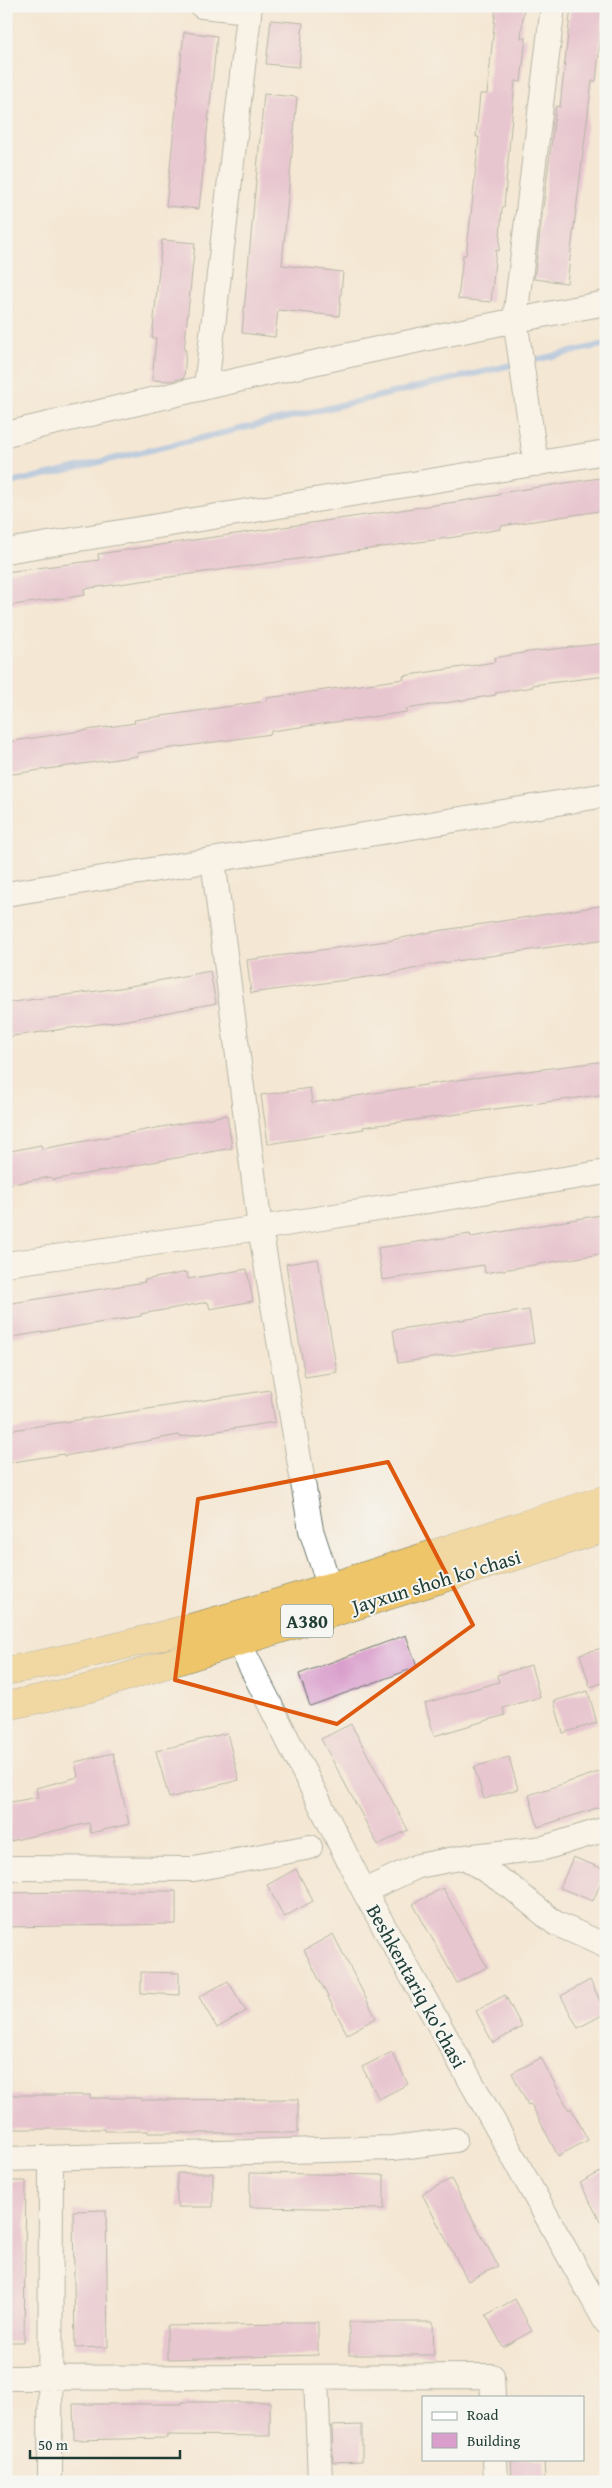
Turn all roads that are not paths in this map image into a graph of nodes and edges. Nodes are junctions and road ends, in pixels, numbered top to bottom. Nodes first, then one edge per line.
1 (202, 6) edge
2 (553, 6) edge
3 (249, 8) edge
4 (606, 302) edge
5 (516, 330) junction
6 (206, 387) junction
7 (6, 434) edge
8 (606, 452) edge
9 (536, 464) junction
10 (6, 551) edge
11 (606, 795) edge
12 (213, 860) junction
13 (6, 894) edge
14 (606, 1172) edge
15 (260, 1228) junction
16 (6, 1264) edge
17 (606, 1499) edge
18 (606, 1528) edge
19 (329, 1585) junction
20 (239, 1643) junction
21 (6, 1671) edge
22 (6, 1706) edge
23 (606, 1829) edge
24 (310, 1847) dead end
25 (465, 1857) junction
26 (6, 1868) edge
27 (364, 1891) junction
28 (606, 1946) edge
29 (455, 2140) dead end
30 (6, 2159) edge
31 (51, 2159) junction
32 (606, 2322) edge
33 (49, 2377) junction
34 (316, 2377) junction
35 (6, 2378) edge
36 (493, 2396) edge
37 (495, 2460) edge
38 (50, 2482) edge
39 (320, 2482) edge
40 (496, 2482) edge

1 - 3 street
2 - 5 street
3 - 6 street
4 - 5 street
5 - 6 street
5 - 9 street
6 - 7 street
8 - 9 street
9 - 10 street
11 - 12 street
12 - 13 street
12 - 15 street
14 - 15 street
15 - 16 street
15 - 19 street
17 - 19 highway, Jayxun shoh ko'chasi / A380
18 - 20 highway, Jayxun shoh ko'chasi / A380
19 - 21 highway, Jayxun shoh ko'chasi / A380
20 - 22 highway, Jayxun shoh ko'chasi / A380
20 - 27 street, Beshkentariq ko'chasi
23 - 25 street
24 - 26 street
25 - 27 street
25 - 28 street
27 - 32 street, Beshkentariq ko'chasi
29 - 31 street
30 - 31 street
31 - 33 street
33 - 34 street
33 - 35 street
33 - 38 street
34 - 36 street
34 - 39 street
37 - 40 street

